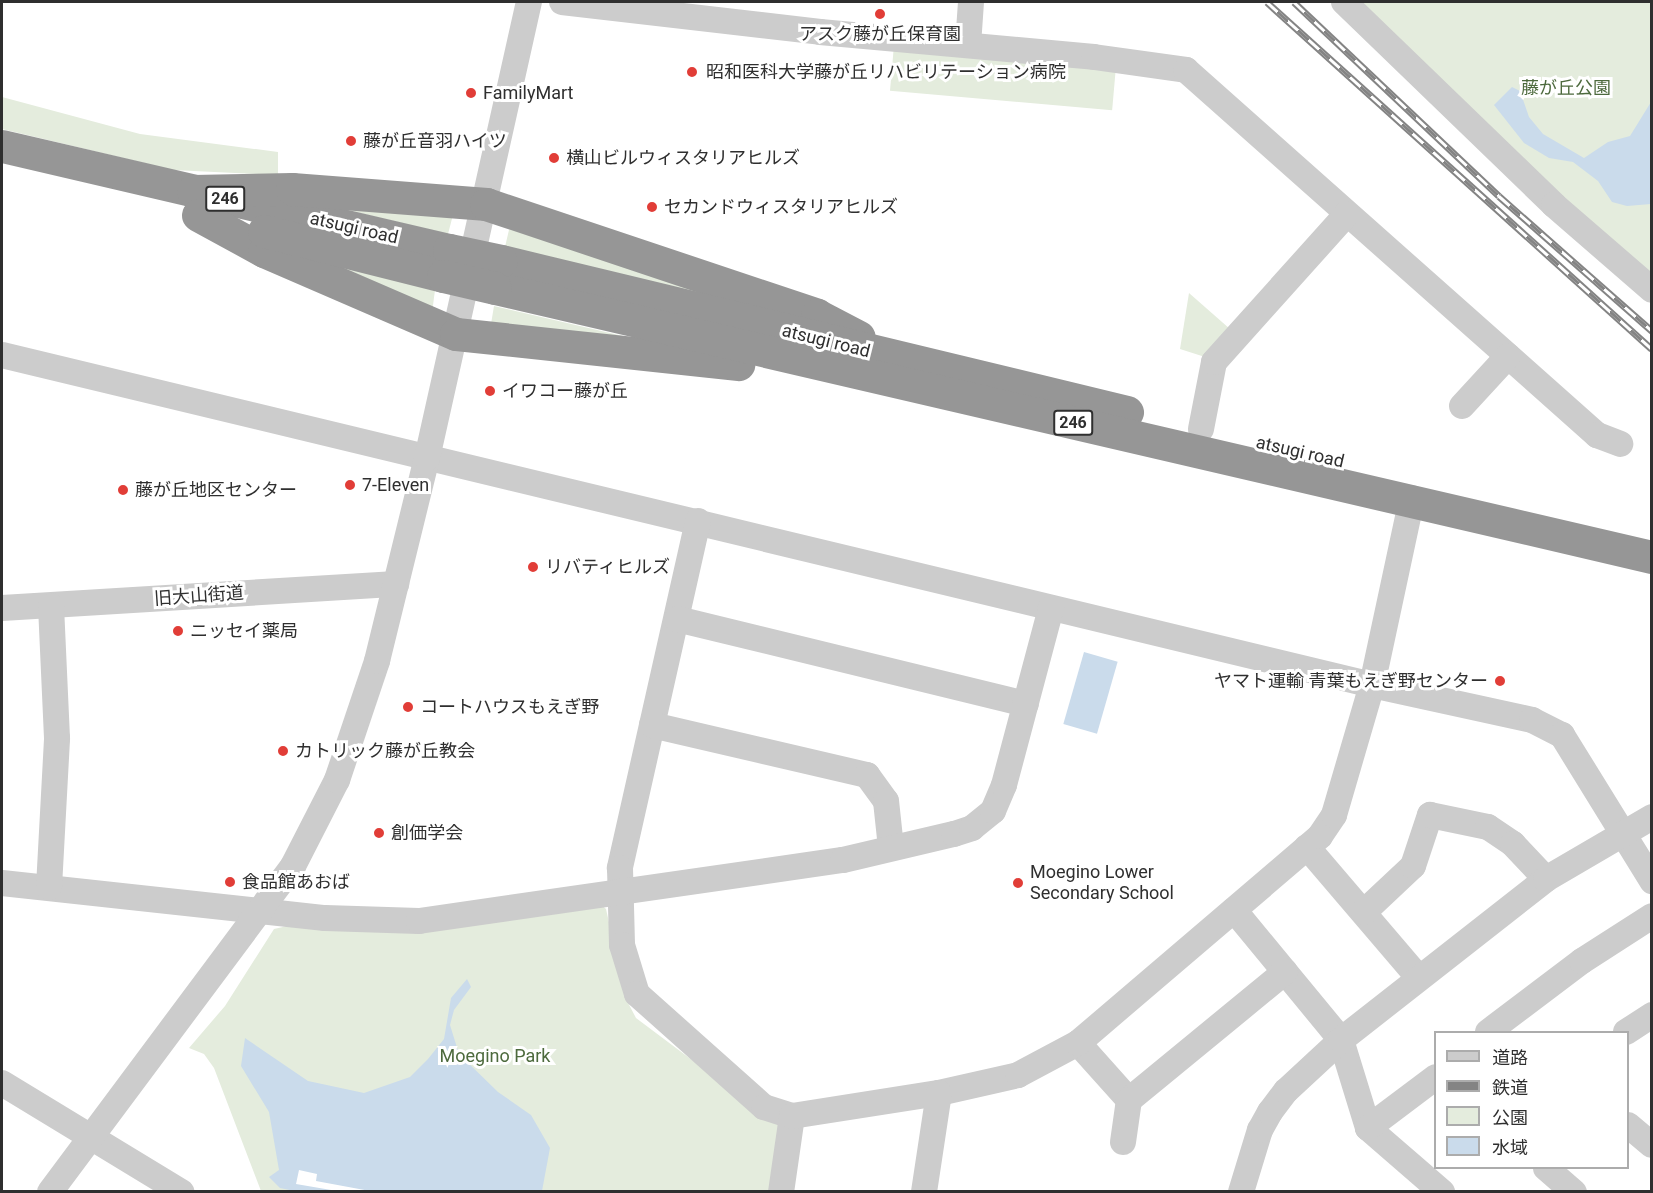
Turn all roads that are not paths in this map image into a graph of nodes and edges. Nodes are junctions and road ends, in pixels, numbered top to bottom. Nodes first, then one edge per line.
1 (529, 2) edge
2 (562, 2) edge
3 (971, 2) edge
4 (1344, 2) edge
5 (968, 45) junction
6 (2, 146) edge
7 (2, 168) edge
8 (195, 203) junction
9 (486, 204) junction
10 (1347, 213) junction
11 (498, 275) junction
12 (1652, 290) edge
13 (456, 334) junction
14 (2, 355) edge
15 (1508, 356) junction
16 (901, 360) junction
17 (856, 375) junction
18 (1462, 406) dead end
19 (1201, 429) junction
20 (1620, 444) dead end
21 (427, 458) junction
22 (1412, 498) junction
23 (698, 521) junction
24 (1652, 536) edge
25 (1652, 557) edge
26 (396, 584) junction
27 (51, 606) junction
28 (2, 608) edge
29 (1051, 608) junction
30 (677, 619) junction
31 (1372, 685) junction
32 (1026, 704) junction
33 (652, 725) junction
34 (1652, 817) edge
35 (1623, 832) junction
36 (1307, 847) junction
37 (891, 848) junction
38 (1546, 879) junction
39 (1652, 881) edge
40 (2, 883) edge
41 (49, 886) junction
42 (622, 891) junction
43 (263, 909) junction
44 (1234, 910) junction
45 (1364, 912) junction
46 (1652, 916) edge
47 (1285, 972) junction
48 (1419, 978) junction
49 (1652, 1015) edge
50 (1500, 1029) edge
51 (1628, 1031) edge
52 (1341, 1040) junction
53 (1078, 1043) junction
54 (1434, 1078) edge
55 (2, 1083) edge
56 (939, 1093) junction
57 (1129, 1100) junction
58 (792, 1116) junction
59 (1629, 1126) edge
60 (1368, 1128) junction
61 (91, 1136) junction
62 (1123, 1142) dead end
63 (1652, 1145) edge
64 (1548, 1169) edge
65 (51, 1191) edge
66 (181, 1191) edge
67 (781, 1191) edge
68 (924, 1191) edge
69 (1241, 1191) edge
70 (1442, 1191) edge
71 (1574, 1191) edge

1 - 9 street
2 - 5 street
3 - 5 street
4 - 12 street
5 - 10 street
6 - 8 highway, atsugi road / 246
7 - 8 highway, atsugi road / 246
8 - 9 highway
8 - 11 highway, atsugi road / 246, bridge
8 - 13 highway
9 - 13 street
9 - 16 highway
10 - 15 street
10 - 19 street
11 - 16 highway, atsugi road / 246
11 - 17 highway, atsugi road / 246
13 - 17 highway
13 - 21 street
14 - 21 street
15 - 18 street
15 - 20 street
16 - 19 highway, atsugi road / 246
17 - 22 highway, atsugi road / 246
19 - 24 highway, atsugi road / 246
21 - 23 street
21 - 26 street
22 - 25 highway, atsugi road / 246
22 - 31 street
23 - 29 street
23 - 30 street
26 - 27 street, 旧大山街道
26 - 43 street
27 - 28 street, 旧大山街道
27 - 41 street
29 - 31 street
29 - 32 street
30 - 32 street
30 - 33 street
31 - 35 street
31 - 36 street
32 - 37 street
33 - 37 street
33 - 42 street
34 - 35 street
35 - 38 street
35 - 39 street
36 - 44 street
36 - 45 street
37 - 42 street
38 - 45 street
38 - 48 street
40 - 41 street
41 - 43 street
42 - 43 street
42 - 58 street
43 - 61 street
44 - 47 street
44 - 53 street
45 - 48 street
46 - 50 street
47 - 52 street
47 - 57 street
48 - 52 street
49 - 51 street
52 - 60 street
52 - 69 street
53 - 56 street
53 - 57 street
54 - 60 street
55 - 61 street
56 - 58 street
56 - 68 street
57 - 62 street
58 - 67 street
59 - 63 street
60 - 70 street
61 - 65 street
61 - 66 street
64 - 71 street

